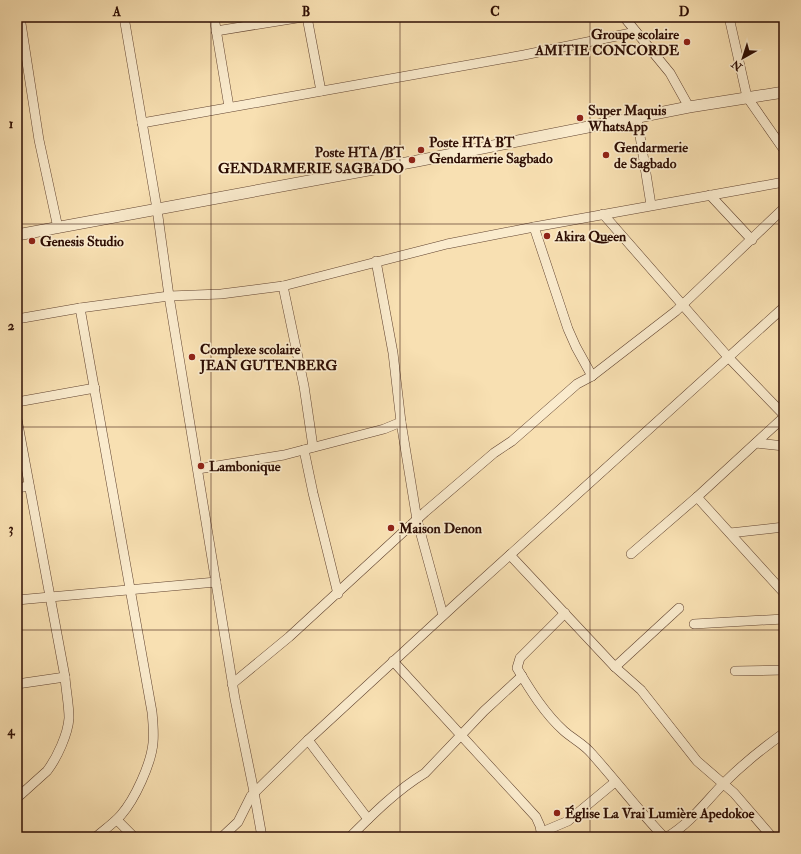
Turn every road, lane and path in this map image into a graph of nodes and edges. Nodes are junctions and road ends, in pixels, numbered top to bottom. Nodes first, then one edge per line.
1 (20, 17) edge
2 (124, 17) edge
3 (214, 17) edge
4 (303, 17) edge
5 (307, 17) edge
6 (729, 17) edge
7 (627, 18) edge
8 (216, 31) junction
9 (636, 32) junction
10 (321, 91) junction
11 (784, 92) edge
12 (747, 97) junction
13 (688, 106) junction
14 (229, 107) junction
15 (637, 117) junction
16 (142, 123) junction
17 (784, 150) edge
18 (784, 182) edge
19 (710, 195) junction
20 (651, 205) junction
21 (784, 208) edge
22 (157, 209) junction
23 (603, 214) junction
24 (534, 227) junction
25 (58, 228) junction
26 (17, 235) edge
27 (752, 240) junction
28 (376, 261) junction
29 (283, 286) junction
30 (169, 296) junction
31 (682, 304) junction
32 (784, 307) edge
33 (80, 308) junction
34 (17, 319) edge
35 (729, 358) junction
36 (592, 376) junction
37 (95, 388) junction
38 (17, 402) edge
39 (784, 416) edge
40 (17, 419) edge
41 (401, 422) junction
42 (756, 443) junction
43 (784, 446) edge
44 (308, 449) junction
45 (198, 469) junction
46 (29, 486) junction
47 (17, 488) edge
48 (697, 497) junction
49 (416, 520) junction
50 (784, 527) edge
51 (730, 533) junction
52 (632, 554) dead end
53 (510, 555) junction
54 (216, 582) junction
55 (131, 589) junction
56 (784, 593) edge
57 (338, 594) junction
58 (50, 596) junction
59 (17, 600) edge
60 (679, 608) dead end
61 (565, 613) junction
62 (443, 615) junction
63 (784, 619) edge
64 (694, 624) dead end
65 (393, 661) junction
66 (615, 667) junction
67 (784, 670) edge
68 (735, 671) dead end
69 (522, 676) junction
70 (65, 677) junction
71 (17, 684) edge
72 (232, 684) junction
73 (784, 733) edge
74 (461, 735) junction
75 (308, 740) junction
76 (615, 782) junction
77 (724, 783) junction
78 (254, 792) junction
79 (17, 798) edge
80 (368, 819) junction
81 (117, 820) junction
82 (542, 834) edge
83 (96, 837) edge
84 (134, 837) edge
85 (222, 837) edge
86 (262, 837) edge
87 (350, 837) edge
88 (666, 837) edge
89 (772, 837) edge

1 - 25 street
2 - 16 street
3 - 8 street
4 - 8 street
5 - 10 street
6 - 12 street
7 - 9 street
8 - 14 street
9 - 10 street
9 - 13 street
10 - 14 street
11 - 12 street
12 - 13 street
12 - 17 street
13 - 15 street
14 - 16 street
15 - 20 street
15 - 22 street
16 - 22 street
18 - 19 street
19 - 20 street
19 - 27 street
20 - 23 street
21 - 27 street
22 - 25 street
22 - 30 street
23 - 24 street
23 - 31 street
24 - 28 street
24 - 36 street
25 - 26 street
27 - 31 street
28 - 29 street
28 - 41 street
29 - 30 street
29 - 44 street
30 - 33 street
30 - 45 street
31 - 35 street
31 - 36 street
32 - 35 street
33 - 34 street
33 - 37 street
35 - 39 street
35 - 53 street
36 - 49 street
37 - 38 street
37 - 55 street
39 - 42 street
40 - 46 street
41 - 44 street
41 - 49 street
42 - 43 street
42 - 48 street
44 - 45 street
44 - 57 street
45 - 54 street
46 - 47 street
46 - 58 street
48 - 51 street
48 - 52 street
49 - 57 street
49 - 62 street
50 - 51 street
51 - 56 street
53 - 61 street
53 - 62 street
54 - 55 street
54 - 72 street
55 - 58 street
55 - 81 street
57 - 72 street
58 - 59 street
58 - 70 street
60 - 66 street
61 - 66 street
61 - 69 street
62 - 65 street
63 - 64 street
65 - 74 street
65 - 75 street
66 - 77 street
67 - 68 street
69 - 74 street
69 - 76 street
70 - 71 street
70 - 79 street
72 - 78 street
73 - 77 street
74 - 80 street
74 - 82 street
75 - 78 street
75 - 80 street
76 - 82 street
76 - 88 street
77 - 88 street
77 - 89 street
78 - 85 street
78 - 86 street
80 - 87 street
81 - 83 street
81 - 84 street

